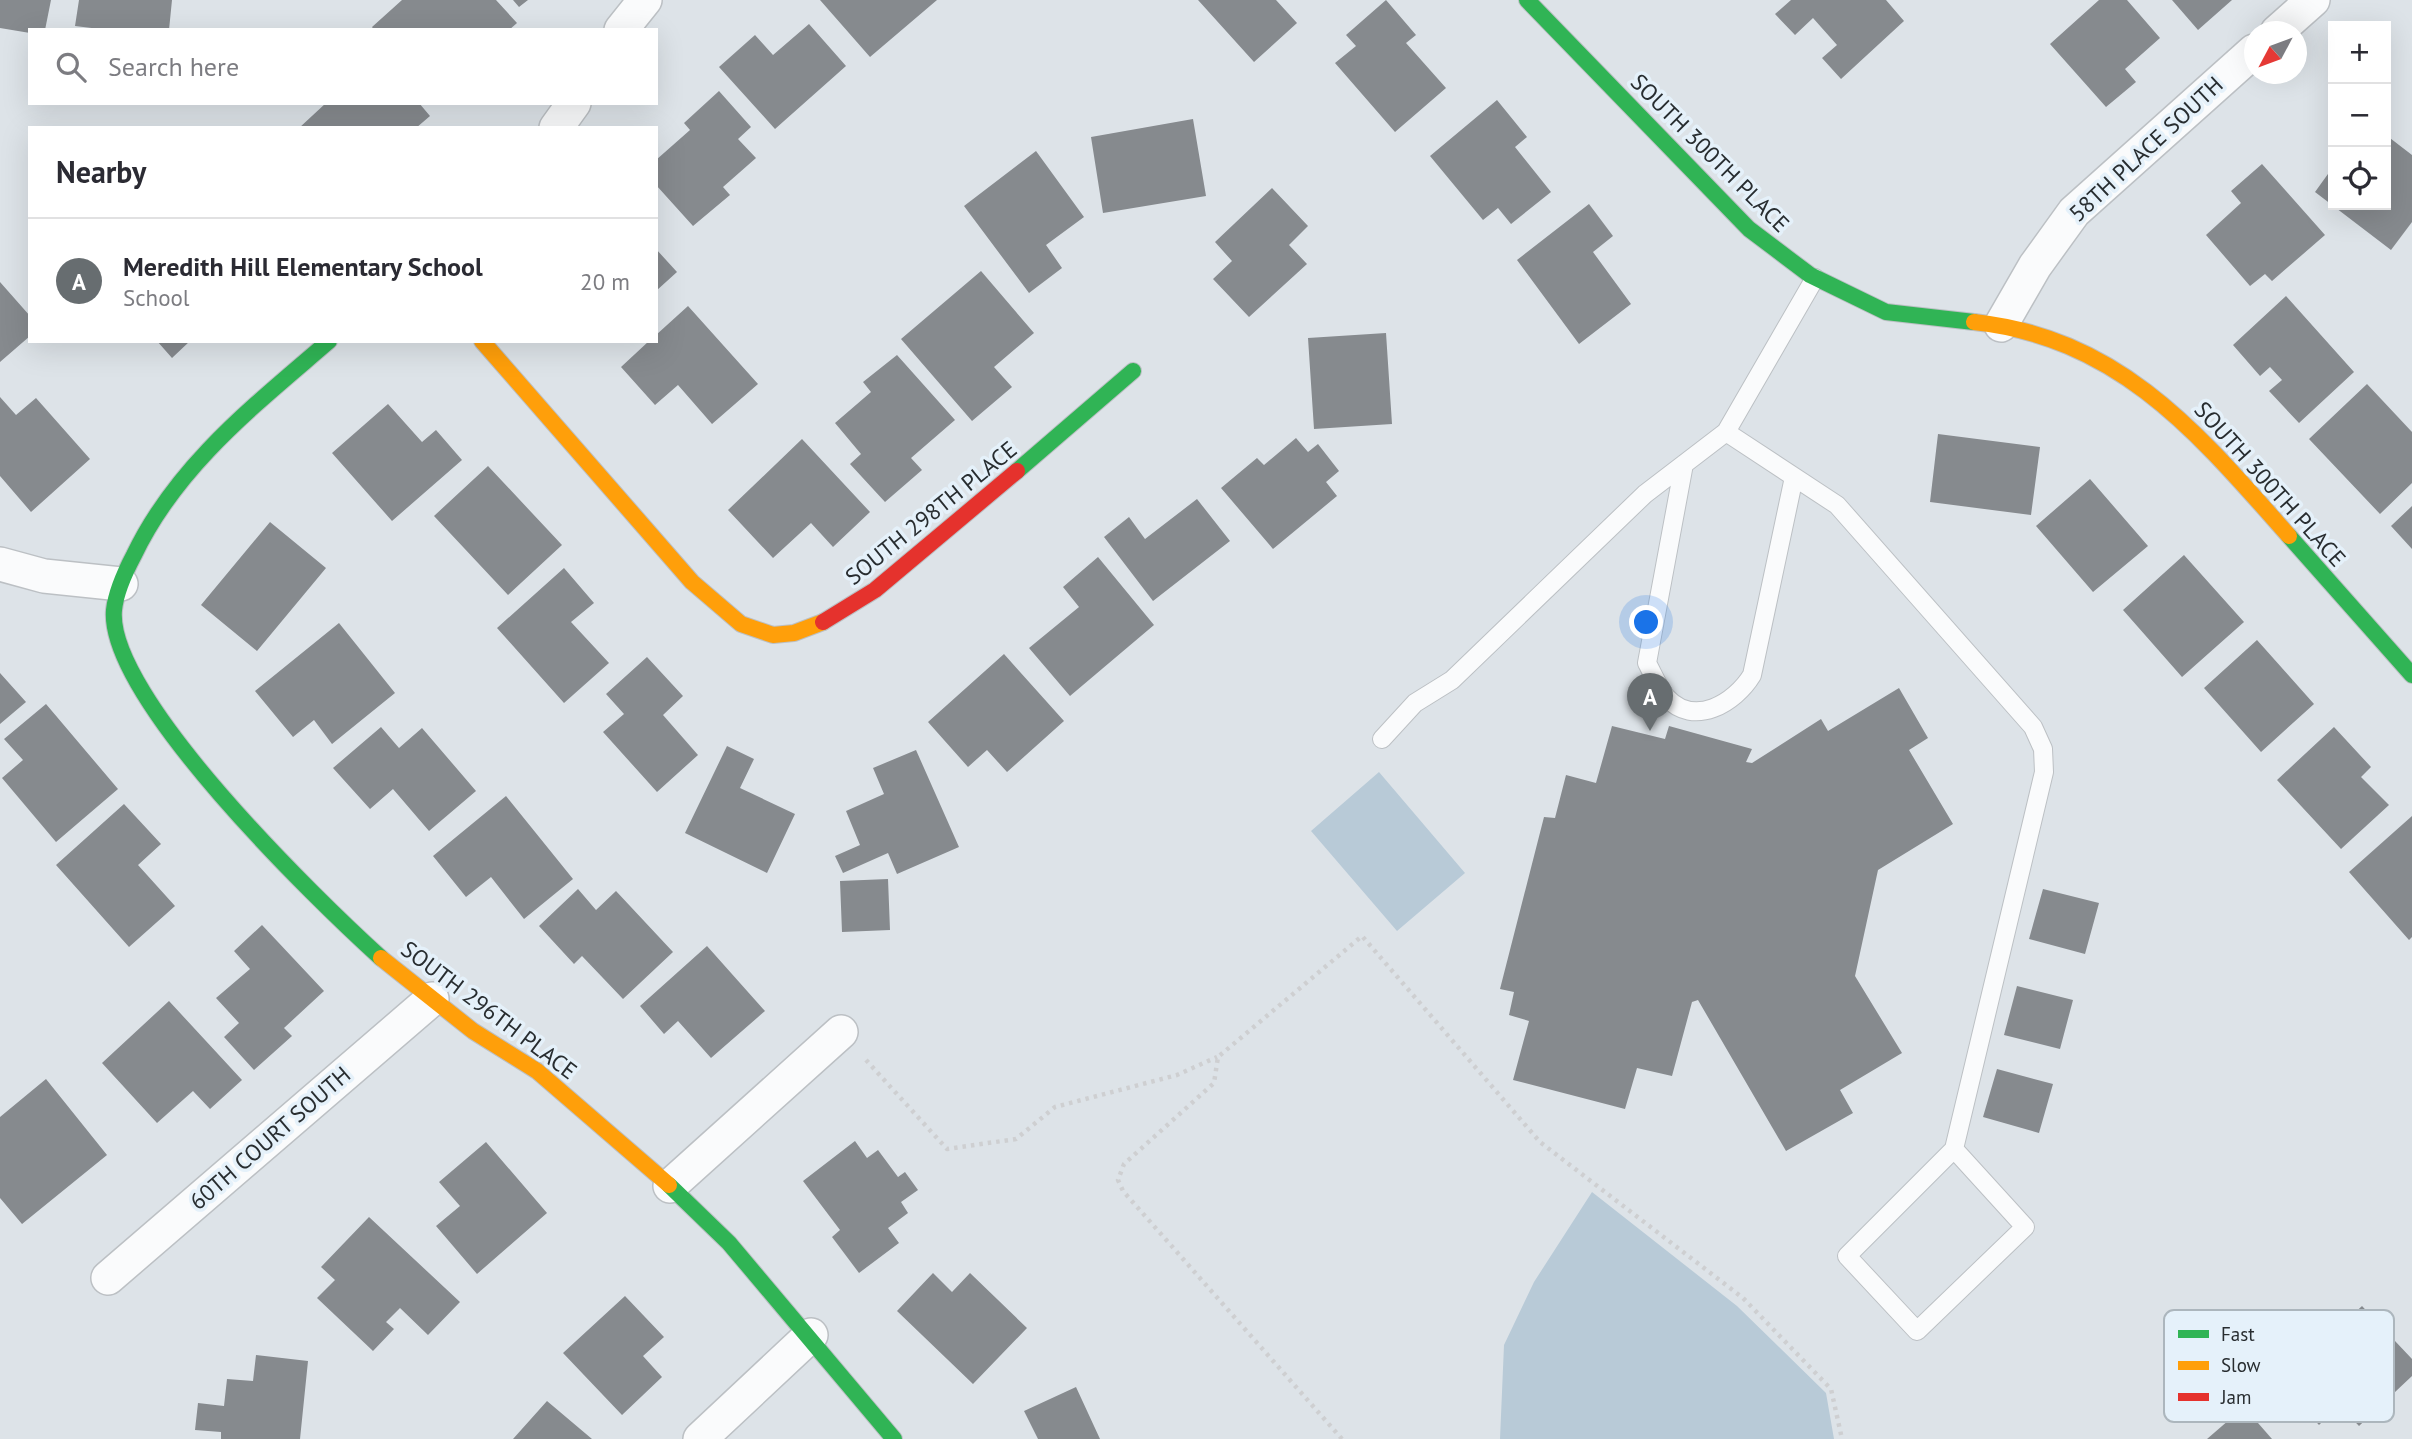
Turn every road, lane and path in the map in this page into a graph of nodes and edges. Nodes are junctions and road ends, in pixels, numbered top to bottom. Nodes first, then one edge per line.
1 (645, 0) edge
2 (1527, 0) edge
3 (2313, 0) edge
4 (2289, 21) edge
5 (623, 28) edge
6 (2244, 61) edge
7 (573, 105) edge
8 (557, 126) edge
9 (1815, 278) junction
10 (2001, 325) junction
11 (327, 343) edge
12 (484, 343) edge
13 (1133, 372) dead end
14 (1726, 432) junction
15 (1684, 464) junction
16 (1794, 477) junction
17 (0, 564) edge
18 (121, 584) junction
19 (2412, 675) edge
20 (1382, 739) dead end
21 (432, 999) junction
22 (841, 1032) joint
23 (1218, 1057) junction
24 (1954, 1149) junction
25 (670, 1186) junction
26 (107, 1278) dead end
27 (811, 1335) junction
28 (700, 1439) edge
29 (894, 1439) edge
30 (1342, 1439) edge
31 (1842, 1439) edge

1 - 5 street
2 - 9 street, SOUTH 300TH PLACE
3 - 4 street
6 - 10 street, 58TH PLACE SOUTH
7 - 8 street
9 - 10 street, SOUTH 300TH PLACE
9 - 14 lane
10 - 19 street, SOUTH 300TH PLACE
11 - 18 street, SOUTH 296TH PLACE
12 - 13 street, SOUTH 298TH PLACE
14 - 15 lane
14 - 16 lane
15 - 16 lane
15 - 20 lane
16 - 24 lane
17 - 18 street
18 - 21 street, SOUTH 296TH PLACE
21 - 25 street, SOUTH 296TH PLACE
21 - 26 street, 60TH COURT SOUTH
22 - 23 path
22 - 25 street
23 - 30 path
23 - 31 path
24 - 24 lane
25 - 27 street, SOUTH 296TH PLACE
27 - 28 street
27 - 29 street, SOUTH 296TH PLACE

